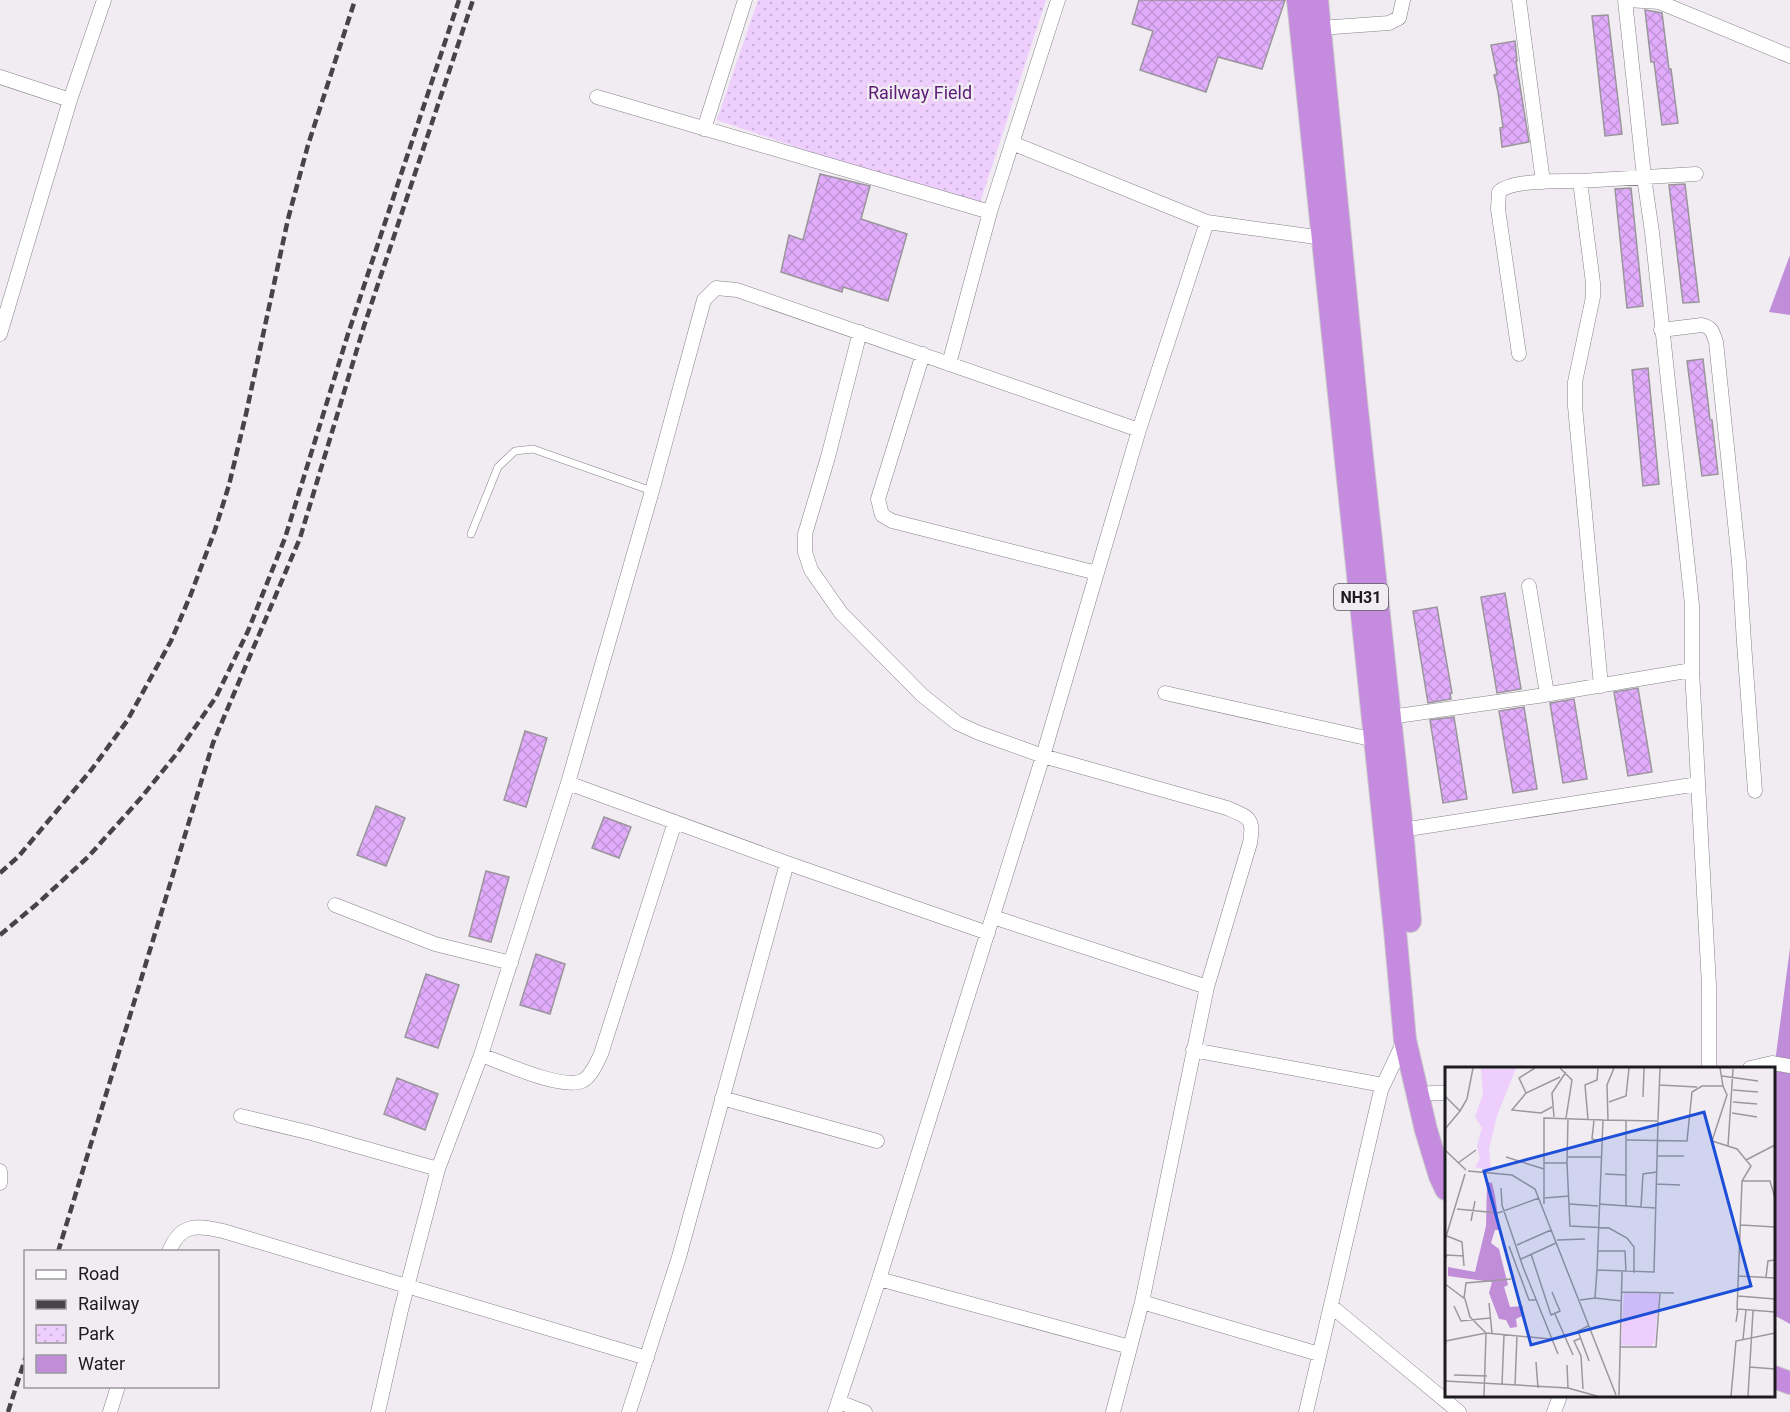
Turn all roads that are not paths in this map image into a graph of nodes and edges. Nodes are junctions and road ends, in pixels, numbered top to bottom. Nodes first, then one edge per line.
1 (104, 0) edge
2 (745, 0) edge
3 (1058, 0) edge
4 (1298, 0) edge
5 (1317, 0) edge
6 (1403, 0) edge
7 (1519, 0) edge
8 (1626, 0) edge
9 (1320, 28) junction
10 (1790, 56) edge
11 (0, 77) edge
12 (597, 97) dead end
13 (70, 99) junction
14 (704, 129) junction
15 (1012, 143) junction
16 (1696, 174) dead end
17 (1644, 177) junction
18 (1580, 181) junction
19 (1543, 182) junction
20 (990, 212) junction
21 (1207, 222) junction
22 (1323, 238) junction
23 (1661, 330) junction
24 (860, 332) junction
25 (0, 334) edge
26 (923, 354) junction
27 (1519, 354) dead end
28 (949, 364) junction
29 (1139, 430) junction
30 (652, 491) junction
31 (471, 534) dead end
32 (1097, 573) junction
33 (1529, 586) dead end
34 (1692, 670) junction
35 (1601, 686) junction
36 (1165, 693) dead end
37 (1547, 694) junction
38 (1390, 717) junction
39 (1375, 740) junction
40 (1043, 756) junction
41 (568, 783) junction
42 (1698, 784) junction
43 (1755, 791) dead end
44 (675, 822) junction
45 (1402, 830) junction
46 (787, 863) junction
47 (335, 905) dead end
48 (993, 917) junction
49 (988, 933) junction
50 (511, 963) junction
51 (1207, 987) junction
52 (1405, 1040) junction
53 (1193, 1050) junction
54 (481, 1055) junction
55 (1790, 1066) edge
56 (1709, 1067) edge
57 (1754, 1067) edge
58 (1383, 1085) junction
59 (1438, 1093) edge
60 (722, 1098) junction
61 (241, 1116) dead end
62 (1445, 1137) edge
63 (877, 1141) dead end
64 (438, 1169) junction
65 (0, 1171) edge
66 (0, 1183) edge
67 (1445, 1187) edge
68 (170, 1250) edge
69 (879, 1279) junction
70 (407, 1287) junction
71 (1142, 1302) junction
72 (1331, 1306) junction
73 (1130, 1347) junction
74 (1320, 1354) junction
75 (646, 1358) junction
76 (1775, 1378) edge
77 (1790, 1383) edge
78 (117, 1388) edge
79 (1775, 1390) edge
80 (1790, 1395) edge
81 (1559, 1397) edge
82 (837, 1407) edge
83 (110, 1412) edge
84 (378, 1412) edge
85 (629, 1412) edge
86 (865, 1412) edge
87 (1113, 1412) edge
88 (1306, 1412) edge
89 (1459, 1412) edge
90 (1554, 1412) edge

1 - 13 street
2 - 14 street
3 - 15 street
4 - 22 highway, NH31
5 - 9 highway, NH31
6 - 9 street
7 - 19 street
8 - 10 street
8 - 17 street
9 - 38 highway, NH31
11 - 13 street
12 - 14 street
13 - 25 street
14 - 20 street
15 - 20 street
15 - 21 street
16 - 17 street
17 - 18 street
17 - 23 street
18 - 19 street
18 - 35 street
19 - 27 street
20 - 28 street
21 - 22 street
21 - 29 street
22 - 39 highway, NH31
23 - 34 street
23 - 43 street
24 - 26 street
24 - 30 street
24 - 40 street
26 - 28 street
26 - 32 street
28 - 29 street
29 - 32 street
30 - 31 lane
30 - 41 street
32 - 40 street
33 - 37 street
34 - 35 street
34 - 42 street
35 - 37 street
36 - 39 street
37 - 38 street
38 - 45 highway, NH31
39 - 52 highway, NH31
40 - 48 street
40 - 51 street
41 - 44 street
41 - 50 street
42 - 45 street
42 - 56 street
44 - 46 street
44 - 54 street
45 - 59 highway, NH31
46 - 49 street
46 - 60 street
47 - 50 street
48 - 49 street
48 - 51 street
49 - 69 street
50 - 54 street
51 - 53 street
52 - 58 street
52 - 67 highway, NH31
53 - 58 street
53 - 71 street
54 - 64 street
55 - 57 street
58 - 72 street
59 - 62 highway, NH31
60 - 63 street
60 - 75 street
61 - 64 street
64 - 70 street
65 - 66 street
68 - 70 street
69 - 73 street
69 - 82 street
70 - 75 street
70 - 84 street
71 - 73 street
71 - 74 street
72 - 74 street
72 - 89 street
73 - 87 street
74 - 88 street
75 - 85 street
76 - 77 highway
78 - 83 street
79 - 80 highway
81 - 90 street
82 - 86 street

